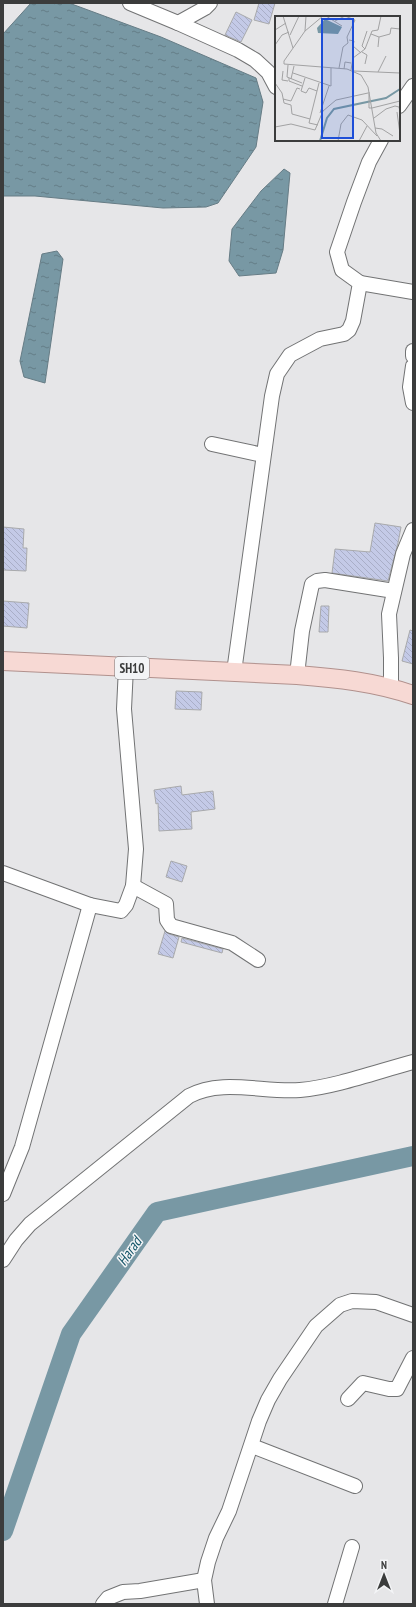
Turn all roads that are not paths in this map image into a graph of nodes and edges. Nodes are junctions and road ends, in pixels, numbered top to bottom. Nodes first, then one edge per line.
1 (130, 3) edge
2 (210, 3) edge
3 (178, 23) junction
4 (275, 85) edge
5 (413, 86) edge
6 (400, 105) edge
7 (380, 141) edge
8 (360, 283) junction
9 (413, 292) edge
10 (413, 351) edge
11 (413, 356) edge
12 (413, 366) edge
13 (413, 403) edge
14 (212, 444) dead end
15 (264, 455) junction
16 (413, 530) edge
17 (394, 590) junction
18 (3, 661) edge
19 (126, 667) junction
20 (234, 672) junction
21 (292, 675) junction
22 (391, 687) junction
23 (413, 694) edge
24 (3, 873) edge
25 (133, 886) junction
26 (90, 905) junction
27 (258, 960) dead end
28 (413, 1062) edge
29 (3, 1194) edge
30 (3, 1260) edge
31 (413, 1314) edge
32 (413, 1358) edge
33 (348, 1399) dead end
34 (252, 1446) junction
35 (355, 1486) dead end
36 (352, 1547) dead end
37 (204, 1580) junction
38 (103, 1604) edge
39 (207, 1604) edge
40 (335, 1604) edge

1 - 3 street
2 - 3 street
3 - 4 street
5 - 6 street
7 - 8 street
8 - 9 street
8 - 15 street
10 - 11 street
12 - 13 street
14 - 15 street
15 - 20 street
16 - 17 street
17 - 21 street
17 - 22 street
18 - 19 main road, SH10
19 - 20 main road, SH10
19 - 25 street
20 - 21 main road, SH10
21 - 22 main road, SH10
22 - 23 main road, SH10
24 - 26 street
25 - 26 street
25 - 27 street
26 - 29 street
28 - 30 street
31 - 34 street
32 - 33 street
34 - 35 street
34 - 37 street
36 - 40 street
37 - 38 street
37 - 39 street

